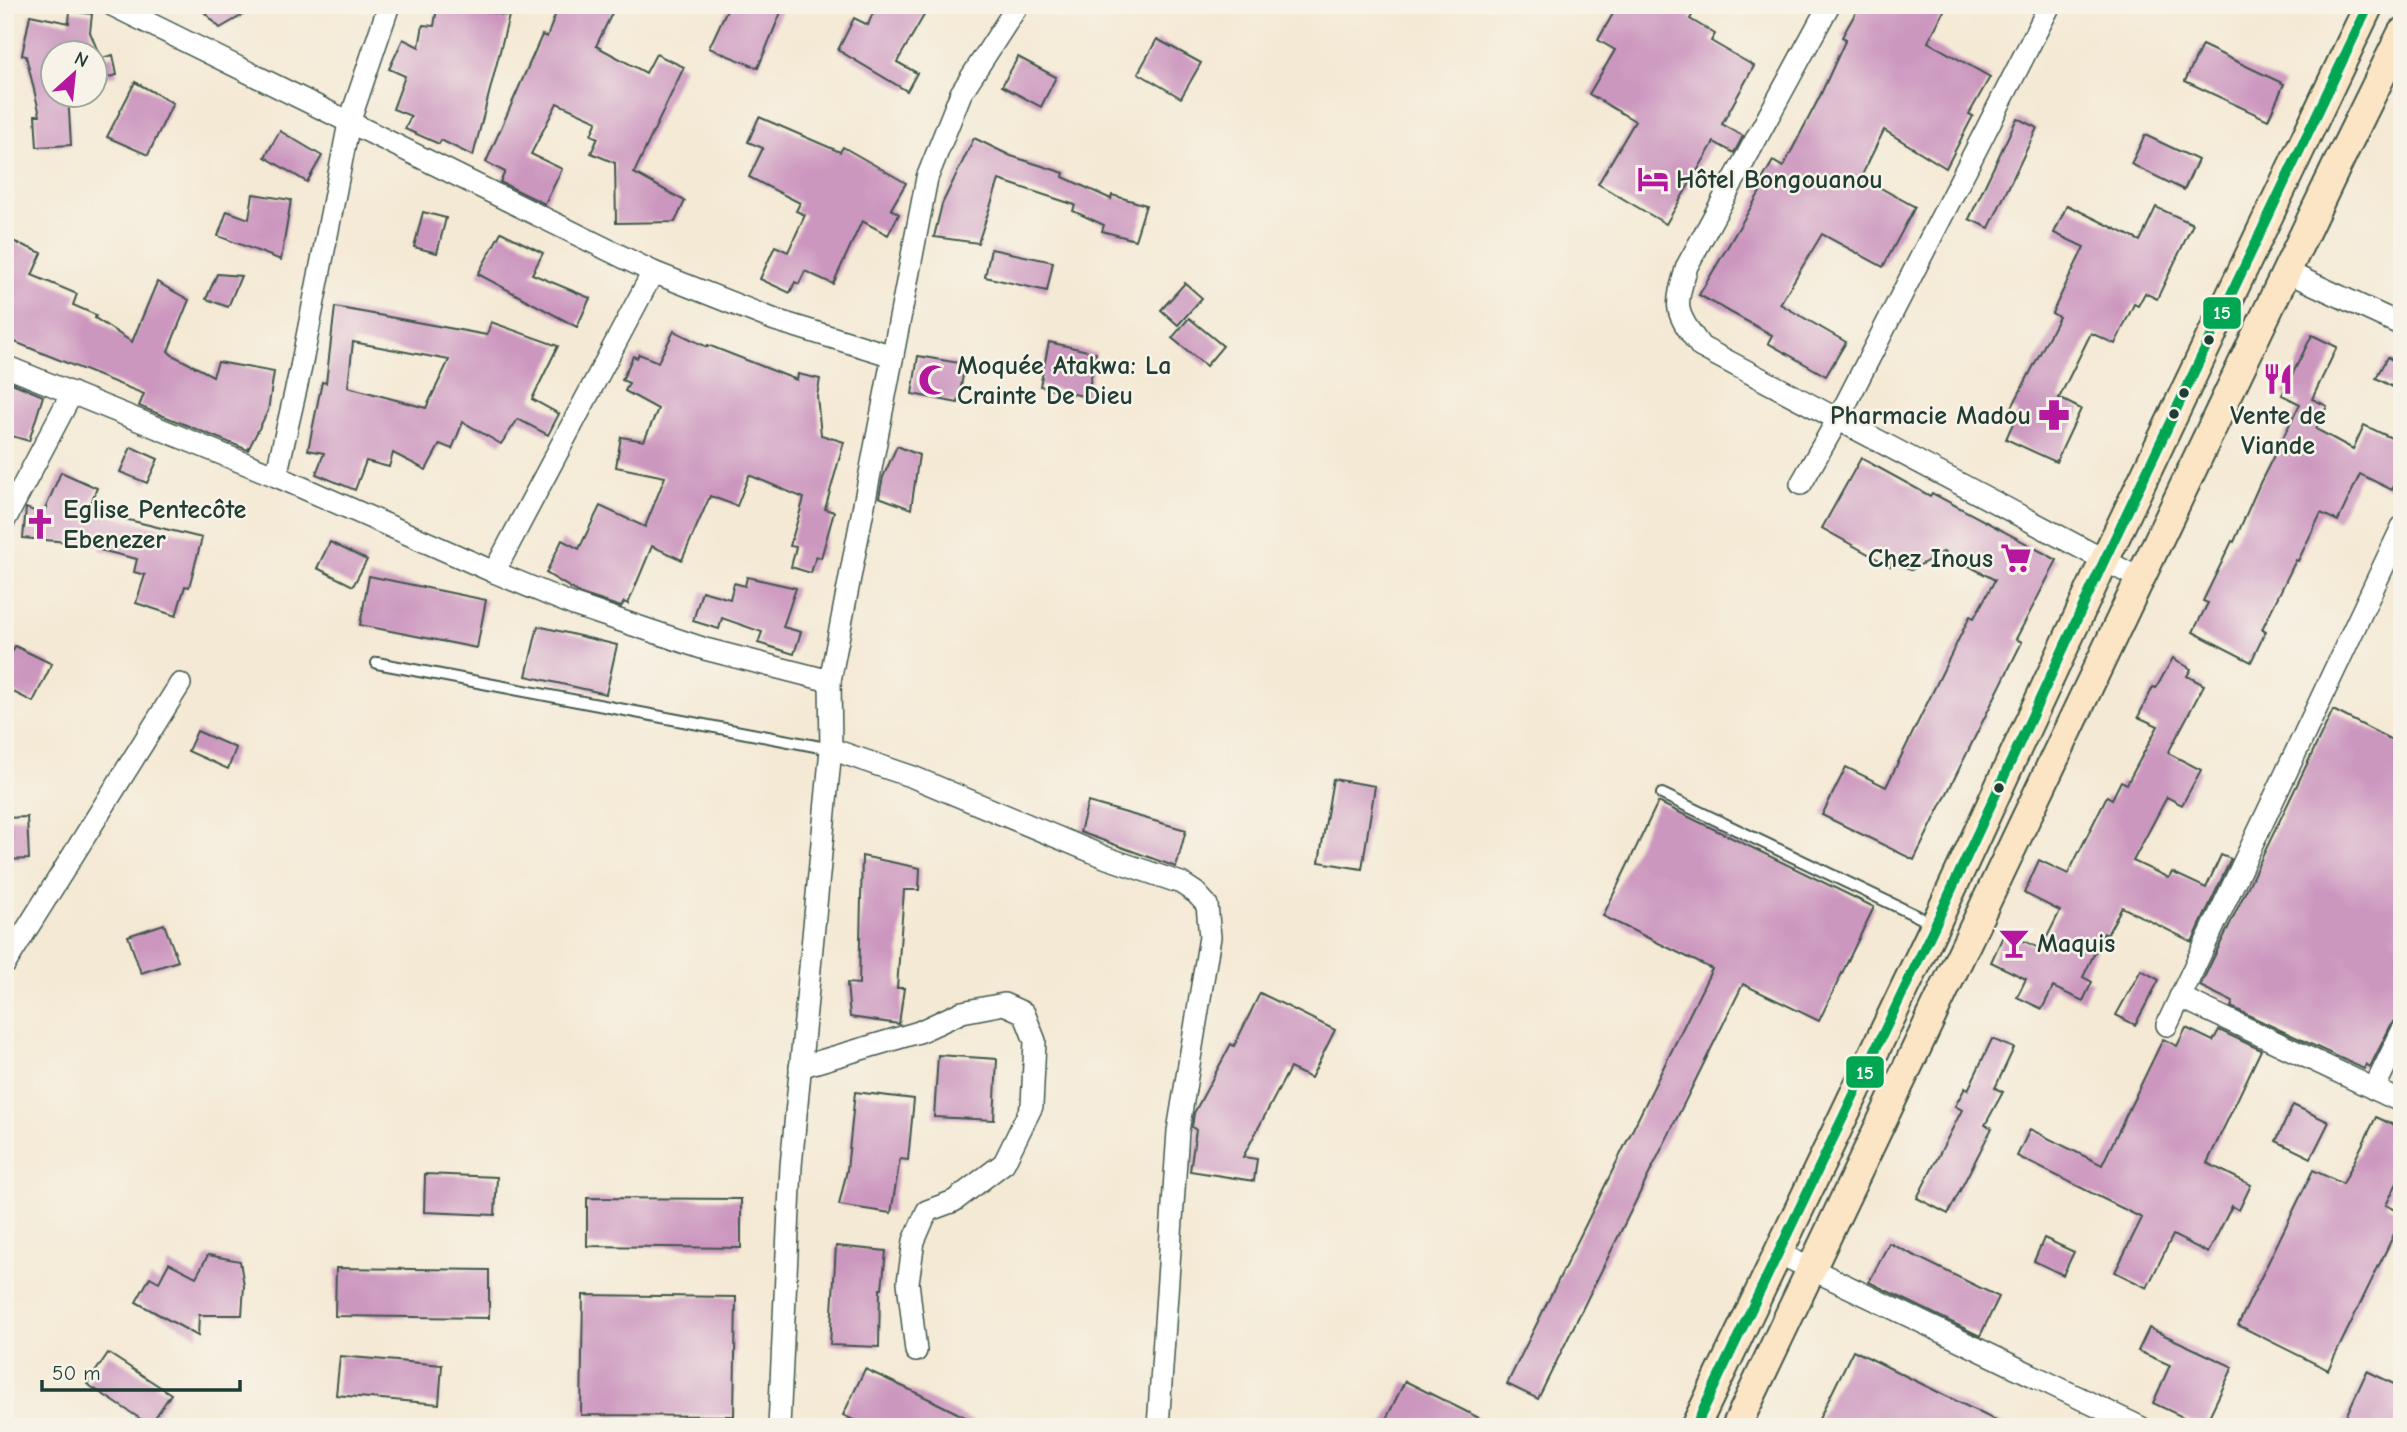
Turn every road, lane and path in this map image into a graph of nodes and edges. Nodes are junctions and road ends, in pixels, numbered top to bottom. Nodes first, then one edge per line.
1 (112, 5) edge
2 (389, 5) edge
3 (1018, 5) edge
4 (1829, 5) edge
5 (2050, 5) edge
6 (2369, 5) edge
7 (2402, 33) edge
8 (349, 123) junction
9 (653, 272) junction
10 (2287, 272) junction
11 (2402, 325) edge
12 (893, 356) junction
13 (5, 366) edge
14 (72, 393) junction
15 (1838, 419) junction
16 (276, 476) junction
17 (1801, 484) dead end
18 (5, 520) edge
19 (2402, 527) edge
20 (2104, 561) junction
21 (494, 572) junction
22 (2140, 579) junction
23 (377, 663) dead end
24 (830, 681) junction
25 (180, 684) dead end
26 (831, 748) junction
27 (1662, 794) dead end
28 (1935, 925) junction
29 (5, 964) edge
30 (2179, 998) junction
31 (2167, 1025) dead end
32 (2402, 1031) edge
33 (800, 1067) junction
34 (2374, 1089) junction
35 (2402, 1102) edge
36 (1778, 1253) junction
37 (1811, 1269) junction
38 (916, 1351) dead end
39 (779, 1427) edge
40 (1158, 1427) edge
41 (1695, 1427) edge
42 (1736, 1427) edge
43 (2140, 1427) edge

1 - 8 street
2 - 8 street
3 - 12 street
4 - 15 street
5 - 15 street
6 - 20 main road
7 - 10 main road
8 - 9 street
8 - 16 street
9 - 12 street
9 - 21 street
10 - 11 street
10 - 22 main road
12 - 24 street
13 - 14 street
14 - 16 street
14 - 18 street
15 - 17 street
15 - 20 street
16 - 21 street
19 - 30 street
20 - 22 street
20 - 28 main road
21 - 24 street
22 - 37 main road
23 - 26 lane
24 - 26 street
25 - 29 street
26 - 33 street
26 - 40 street
27 - 28 lane
28 - 36 main road
30 - 31 street
30 - 34 street
32 - 34 street
33 - 38 street
33 - 39 street
34 - 35 street
36 - 37 street
36 - 41 main road
37 - 42 main road
37 - 43 street

